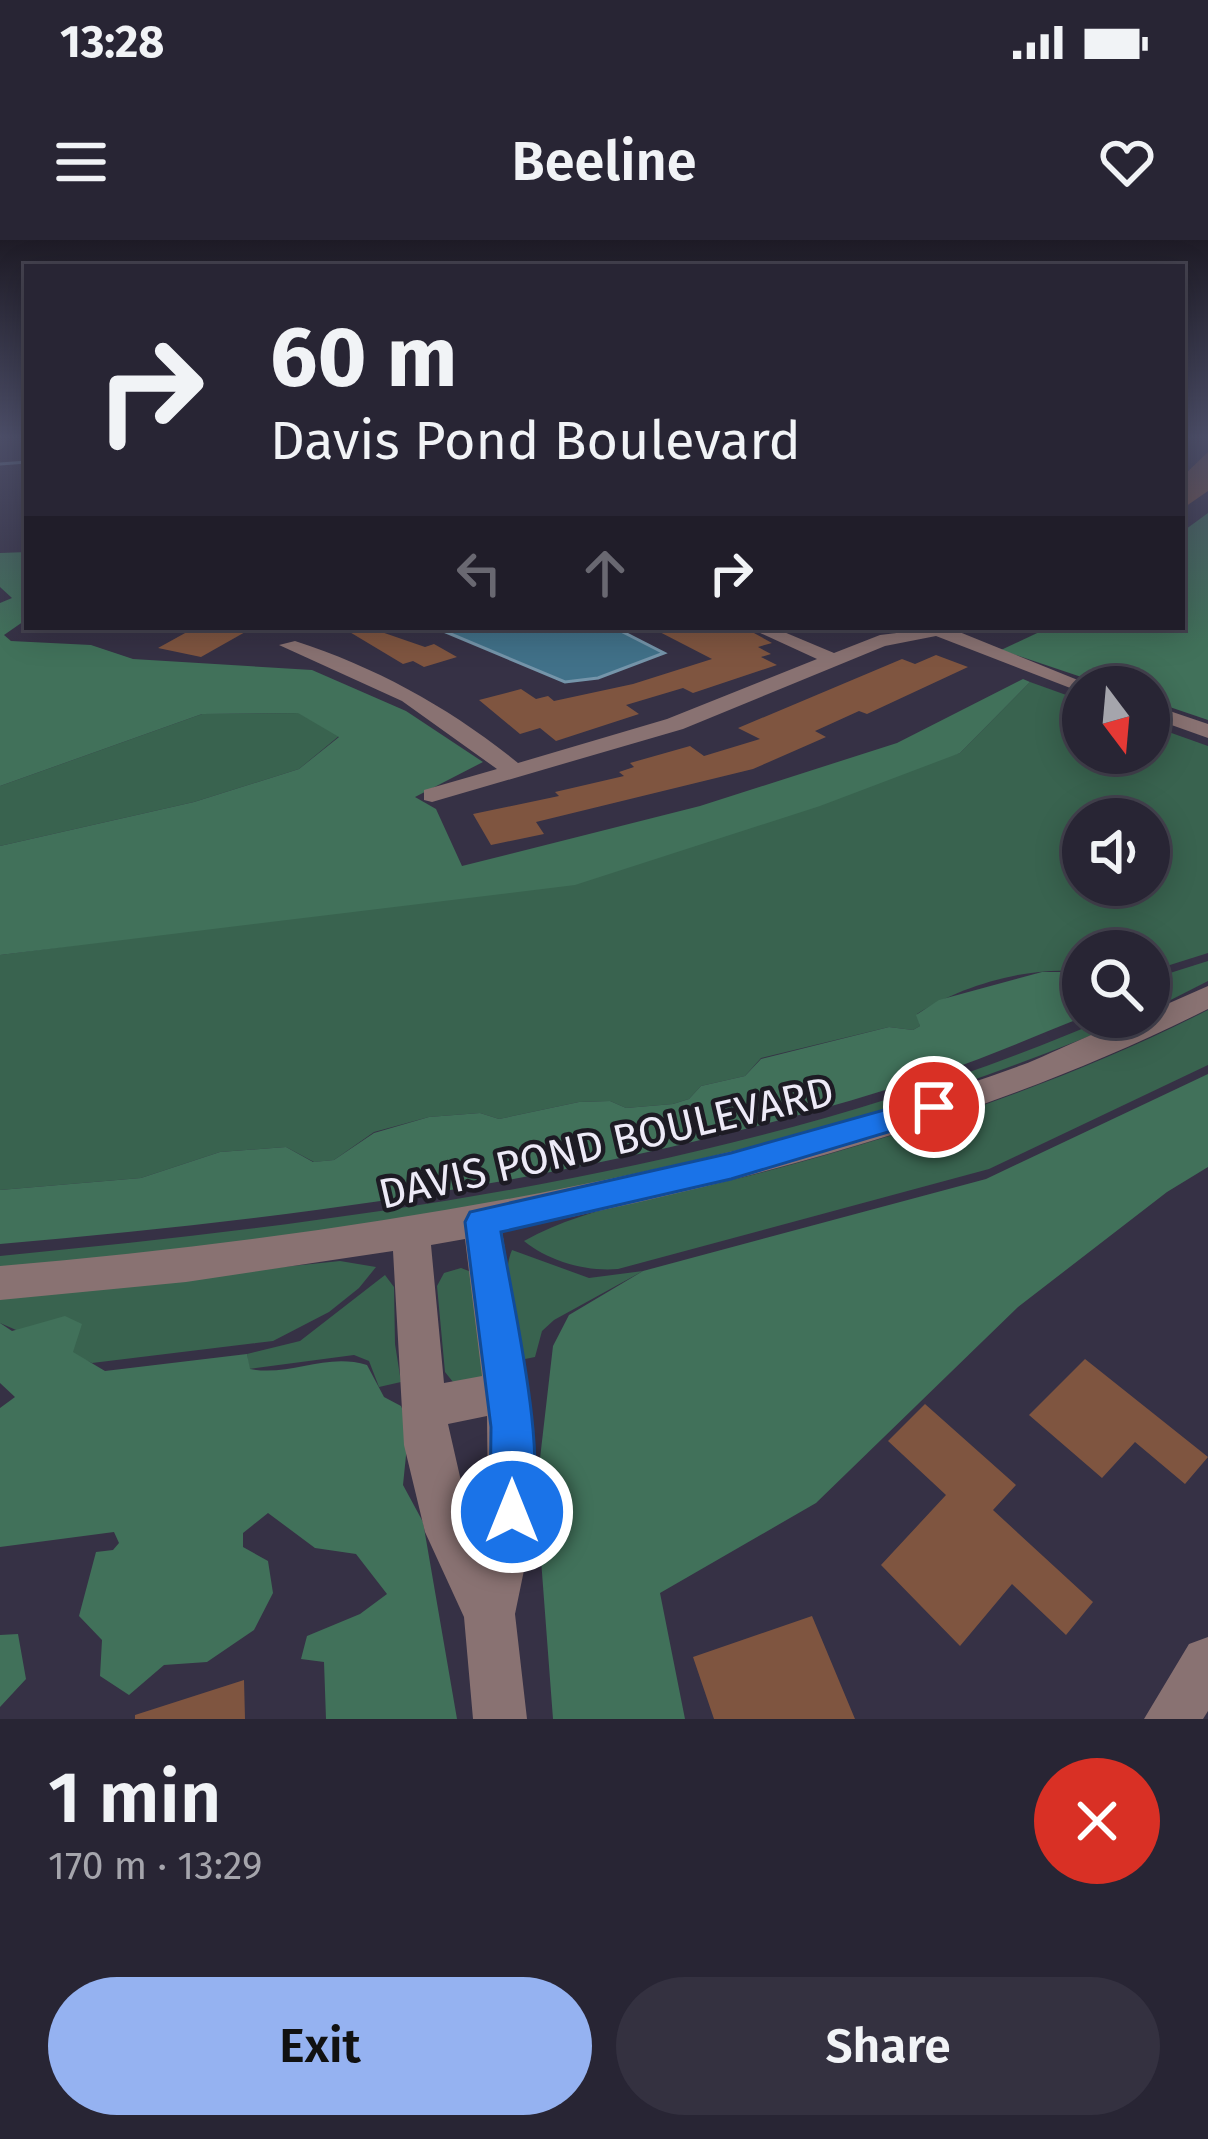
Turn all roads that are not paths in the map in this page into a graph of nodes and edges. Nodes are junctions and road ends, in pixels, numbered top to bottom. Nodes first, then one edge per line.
1 (763, 630) edge
2 (925, 630) edge
3 (940, 630) edge
4 (288, 645) dead end
5 (835, 660) junction
6 (1062, 678) edge
7 (1170, 717) edge
8 (1208, 730) edge
9 (517, 773) junction
10 (433, 795) dead end
11 (1208, 996) edge
12 (482, 1222) junction
13 (411, 1234) junction
14 (0, 1283) edge
15 (507, 1392) junction
16 (425, 1408) junction
17 (490, 1615) junction
18 (1208, 1663) edge
19 (500, 1719) edge
20 (1171, 1719) edge

1 - 5 street
2 - 5 street
3 - 6 street
4 - 9 street
5 - 9 street
7 - 8 street
9 - 10 street
11 - 12 street, DAVIS POND BOULEVARD
12 - 13 street, DAVIS POND BOULEVARD
12 - 15 street
13 - 14 street, DAVIS POND BOULEVARD
13 - 16 street
15 - 16 street
15 - 17 street
16 - 17 street
17 - 19 street
18 - 20 street

